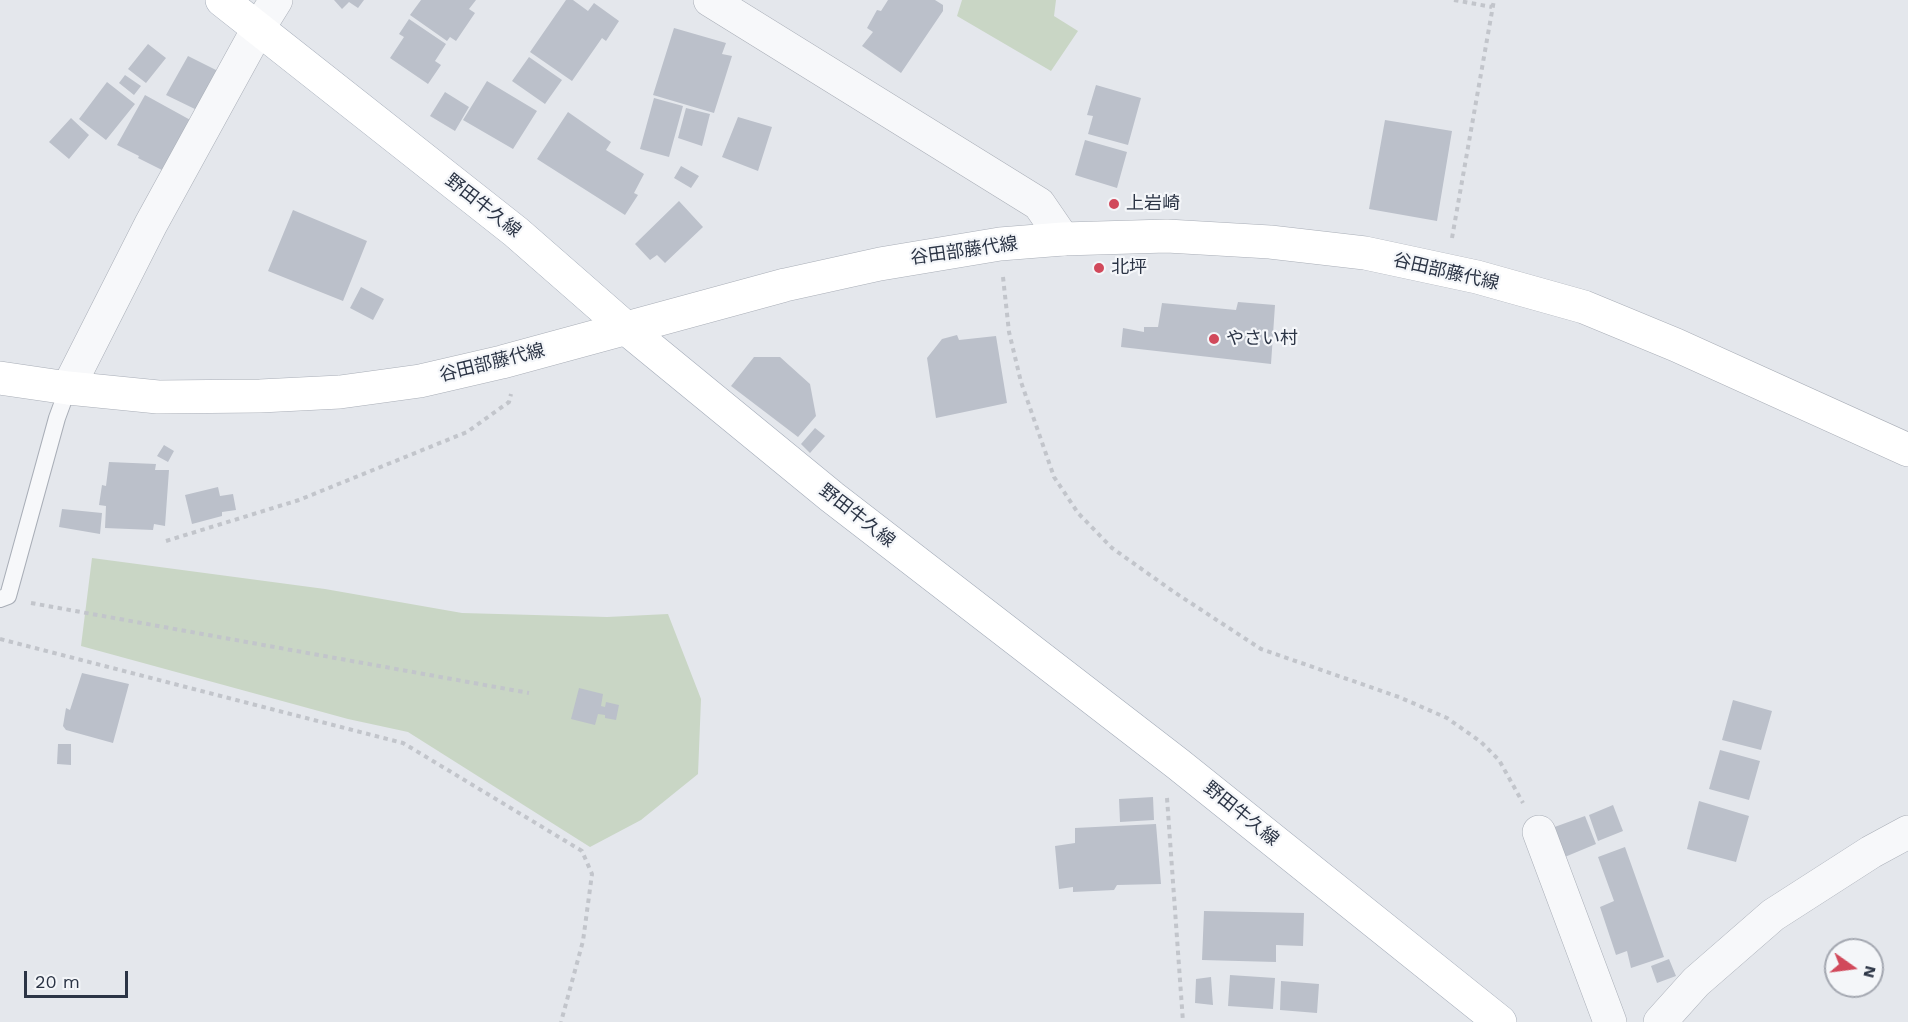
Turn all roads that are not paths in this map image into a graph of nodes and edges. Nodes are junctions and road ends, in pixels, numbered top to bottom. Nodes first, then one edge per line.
1 (222, 0) edge
2 (276, 0) edge
3 (710, 0) edge
4 (258, 28) junction
5 (1063, 239) junction
6 (627, 329) junction
7 (0, 378) edge
8 (68, 388) junction
9 (1908, 450) edge
10 (4, 597) edge
11 (1539, 832) road end
12 (1908, 832) edge
13 (1500, 1022) edge
14 (1610, 1022) edge
15 (1660, 1022) edge

1 - 4 main road, 野田牛久線
2 - 4 street
3 - 5 street
4 - 6 main road, 野田牛久線
4 - 8 street
5 - 6 main road, 谷田部藤代線
5 - 9 main road, 谷田部藤代線
6 - 8 main road, 谷田部藤代線
6 - 13 main road, 野田牛久線
7 - 8 main road, 谷田部藤代線
8 - 10 lane
11 - 14 street
12 - 15 street

